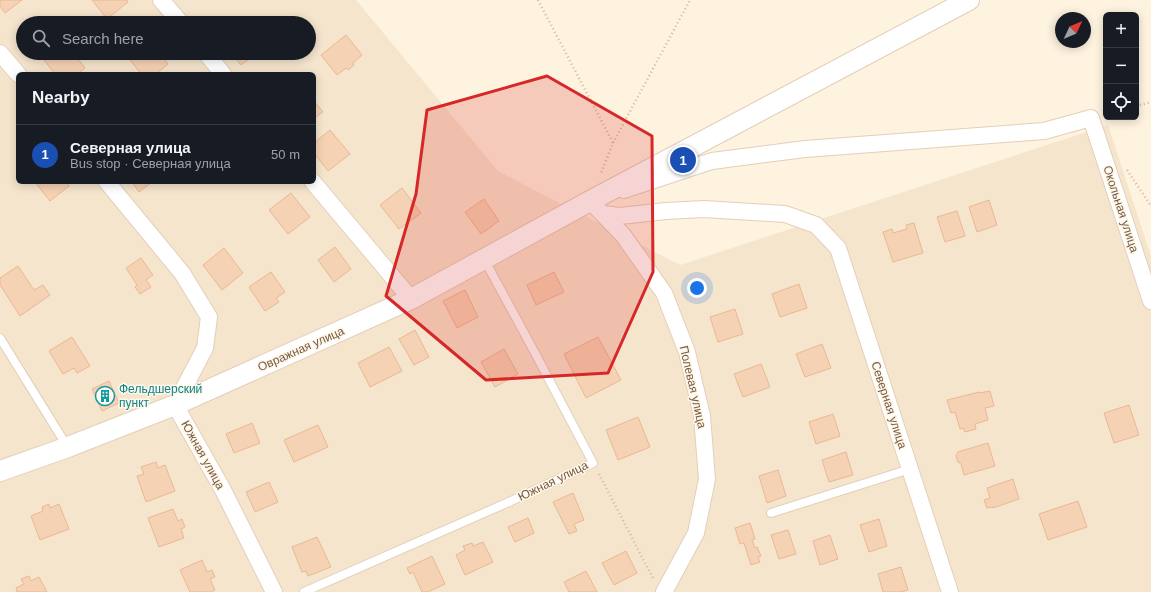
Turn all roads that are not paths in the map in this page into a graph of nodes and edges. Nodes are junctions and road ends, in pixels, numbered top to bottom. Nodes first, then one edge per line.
1 (162, 0) edge
2 (969, 0) edge
3 (175, 16) edge
4 (0, 53) edge
5 (212, 60) edge
6 (16, 72) edge
7 (221, 72) edge
8 (109, 184) edge
9 (315, 184) edge
10 (597, 208) junction
11 (484, 259) junction
12 (411, 299) junction
13 (1151, 301) edge
14 (0, 338) edge
15 (175, 405) junction
16 (68, 447) junction
17 (910, 469) junction
18 (0, 470) edge
19 (771, 513) dead end
20 (661, 588) edge
21 (274, 592) edge
22 (304, 592) edge
23 (950, 592) edge

1 - 3 street
2 - 10 street, Овражная улица
4 - 6 street
5 - 7 street
8 - 15 street
9 - 12 street
10 - 11 street, Овражная улица
10 - 13 street, Окольная улица
10 - 17 street, Северная улица
10 - 20 street, Полевая улица
11 - 12 street, Овражная улица
11 - 22 lane, Южная улица
12 - 15 street, Овражная улица
14 - 16 lane
15 - 16 street, Овражная улица
15 - 21 street, Южная улица
16 - 18 street, Овражная улица
17 - 19 lane
17 - 23 street, Северная улица

